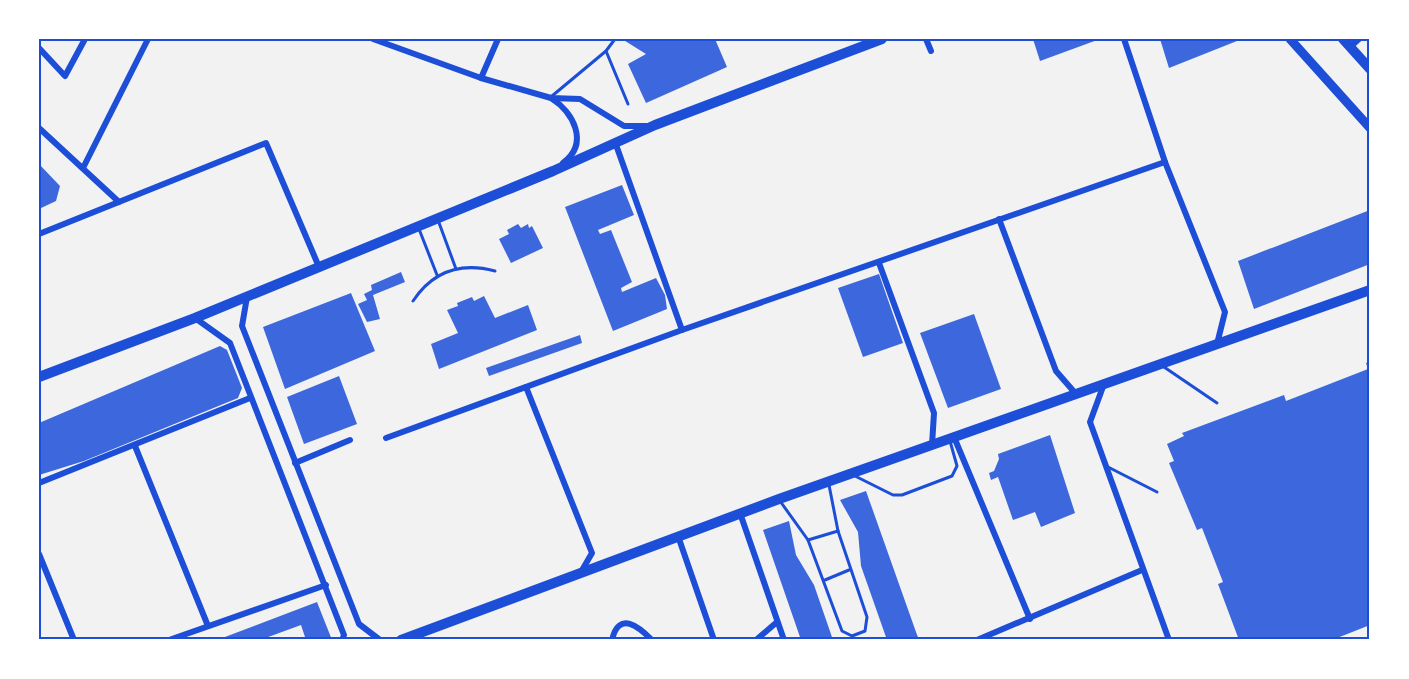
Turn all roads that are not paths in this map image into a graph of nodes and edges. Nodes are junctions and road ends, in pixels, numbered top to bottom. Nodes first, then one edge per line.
1 (85, 39) edge
2 (148, 39) edge
3 (373, 39) edge
4 (498, 39) edge
5 (615, 39) edge
6 (882, 39) edge
7 (926, 39) edge
8 (1124, 39) edge
9 (1290, 39) edge
10 (1359, 39) edge
11 (1347, 43) edge
12 (39, 48) edge
13 (606, 51) junction
14 (930, 51) dead end
15 (1370, 69) edge
16 (1135, 72) junction
17 (1126, 74) dead end
18 (481, 78) junction
19 (551, 98) junction
20 (628, 104) dead end
21 (655, 125) junction
22 (39, 128) edge
23 (1370, 128) edge
24 (615, 142) junction
25 (1165, 162) junction
26 (83, 168) junction
27 (554, 171) junction
28 (119, 202) junction
29 (437, 218) junction
30 (999, 219) junction
31 (418, 226) junction
32 (39, 234) edge
33 (879, 262) junction
34 (320, 267) junction
35 (456, 269) junction
36 (495, 271) dead end
37 (437, 275) junction
38 (1370, 290) edge
39 (247, 297) junction
40 (413, 301) dead end
41 (195, 318) junction
42 (682, 330) junction
43 (1217, 344) junction
44 (1160, 364) junction
45 (39, 377) edge
46 (1105, 384) junction
47 (526, 387) junction
48 (1076, 394) junction
49 (249, 398) junction
50 (1217, 403) dead end
51 (386, 438) dead end
52 (952, 438) junction
53 (350, 440) dead end
54 (135, 446) junction
55 (932, 446) junction
56 (295, 463) junction
57 (1104, 465) junction
58 (851, 474) junction
59 (828, 482) junction
60 (39, 483) edge
61 (1157, 492) dead end
62 (779, 499) junction
63 (740, 513) junction
64 (838, 531) junction
65 (678, 536) junction
66 (808, 540) junction
67 (39, 554) edge
68 (849, 570) junction
69 (1142, 570) junction
70 (580, 573) junction
71 (825, 580) junction
72 (326, 585) junction
73 (1030, 619) junction
74 (777, 622) junction
75 (208, 626) junction
76 (74, 640) edge
77 (169, 640) edge
78 (342, 640) edge
79 (380, 640) edge
80 (401, 640) edge
81 (612, 640) edge
82 (652, 640) edge
83 (714, 640) edge
84 (756, 640) edge
85 (784, 640) edge
86 (977, 640) edge
87 (1169, 640) edge

1 - 12 street
2 - 26 street
3 - 18 street
4 - 18 street
5 - 13 lane
6 - 21 main road
7 - 14 street
8 - 16 street
9 - 23 main road
10 - 11 street
11 - 15 main road
13 - 19 lane
13 - 20 lane
16 - 17 street
16 - 25 street
18 - 19 street
19 - 21 street
19 - 27 street
21 - 24 main road
22 - 26 street
24 - 27 main road
24 - 42 street
25 - 30 street
25 - 43 street
26 - 28 street
27 - 29 main road
28 - 32 street
28 - 34 street
29 - 31 main road
29 - 35 lane
30 - 33 street
30 - 48 street
31 - 34 main road
31 - 37 lane
33 - 42 street
33 - 55 street
34 - 39 main road
35 - 36 lane
35 - 37 lane
37 - 40 lane
38 - 43 main road
39 - 41 main road
39 - 56 street
41 - 45 main road
41 - 49 street
42 - 47 street
43 - 44 main road
44 - 46 main road
44 - 50 lane
46 - 48 main road
46 - 57 street
47 - 51 street
47 - 70 street
48 - 52 main road
49 - 54 street
49 - 72 street
52 - 55 main road
52 - 58 lane
52 - 73 street
53 - 56 street
54 - 60 street
54 - 75 street
55 - 58 main road
56 - 79 street
57 - 61 lane
57 - 69 street
58 - 59 main road
59 - 62 main road
59 - 64 lane
62 - 63 main road
62 - 66 lane
63 - 65 main road
63 - 74 street
64 - 66 lane
64 - 68 lane
65 - 70 main road
65 - 83 street
66 - 71 lane
67 - 76 street
68 - 71 lane
68 - 71 lane
69 - 73 street
69 - 87 street
70 - 80 main road
72 - 75 street
72 - 78 street
73 - 86 street
74 - 84 street
74 - 85 street
75 - 77 street
81 - 82 street

